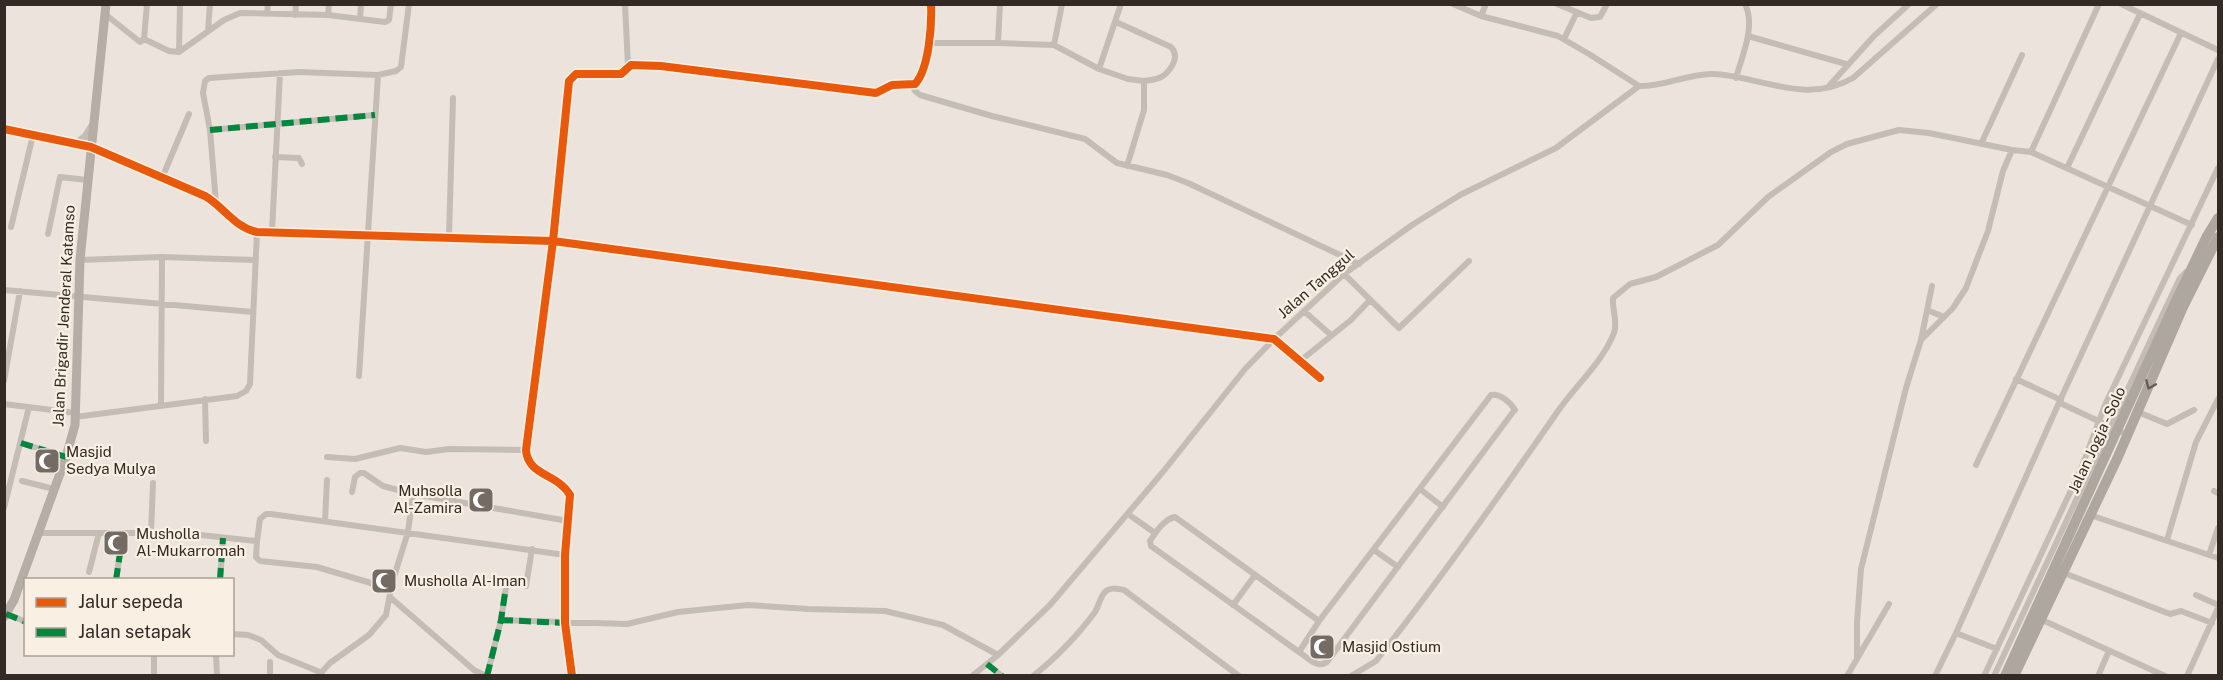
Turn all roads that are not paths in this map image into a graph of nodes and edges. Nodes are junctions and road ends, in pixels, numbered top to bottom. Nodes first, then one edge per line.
1 (147, 4) edge
2 (180, 4) edge
3 (210, 4) edge
4 (240, 4) edge
5 (268, 4) edge
6 (296, 4) edge
7 (329, 4) edge
8 (361, 4) edge
9 (391, 4) edge
10 (409, 4) edge
11 (625, 4) edge
12 (931, 4) edge
13 (1000, 4) edge
14 (1062, 4) edge
15 (1121, 4) edge
16 (1453, 4) edge
17 (1486, 4) edge
18 (1557, 4) edge
19 (1608, 4) edge
20 (1745, 4) edge
21 (1937, 4) edge
22 (2099, 4) edge
23 (2121, 4) edge
24 (1908, 5) edge
25 (106, 9) edge
26 (1577, 12) junction
27 (240, 13) junction
28 (267, 14) junction
29 (2140, 14) junction
30 (295, 15) junction
31 (328, 15) junction
32 (1481, 16) junction
33 (360, 18) junction
34 (1116, 22) junction
35 (208, 31) junction
36 (2181, 33) junction
37 (1748, 36) junction
38 (144, 39) junction
39 (1564, 39) junction
40 (928, 43) junction
41 (998, 43) junction
42 (1054, 45) junction
43 (2218, 50) edge
44 (178, 52) junction
45 (2022, 55) dead end
46 (2218, 59) edge
47 (1846, 64) junction
48 (627, 69) junction
49 (1099, 69) junction
50 (280, 73) junction
51 (378, 75) junction
52 (1736, 78) junction
53 (1144, 81) junction
54 (912, 85) junction
55 (1638, 86) junction
56 (1833, 86) junction
57 (453, 98) dead end
58 (189, 114) dead end
59 (375, 115) junction
60 (276, 124) junction
61 (93, 125) junction
62 (4, 129) edge
63 (210, 130) junction
64 (33, 135) junction
65 (1981, 144) junction
66 (75, 145) junction
67 (91, 147) junction
68 (2012, 150) junction
69 (2031, 152) junction
70 (275, 157) junction
71 (302, 164) dead end
72 (1127, 166) junction
73 (2067, 168) junction
74 (2218, 168) edge
75 (162, 178) junction
76 (87, 180) junction
77 (2109, 187) junction
78 (216, 203) junction
79 (2150, 206) junction
80 (2218, 218) edge
81 (2192, 225) junction
82 (12, 228) dead end
83 (257, 232) junction
84 (272, 232) junction
85 (48, 234) dead end
86 (369, 234) junction
87 (449, 237) junction
88 (2218, 237) edge
89 (553, 241) junction
90 (162, 257) junction
91 (80, 260) junction
92 (255, 260) junction
93 (1469, 261) dead end
94 (1359, 264) junction
95 (1344, 274) junction
96 (1932, 286) dead end
97 (4, 290) edge
98 (20, 291) junction
99 (78, 295) junction
100 (1370, 300) junction
101 (162, 304) junction
102 (1927, 310) junction
103 (1305, 311) junction
104 (253, 312) junction
105 (1944, 317) junction
106 (1331, 335) junction
107 (1274, 339) junction
108 (1921, 340) junction
109 (1300, 361) junction
110 (359, 376) dead end
111 (1320, 378) dead end
112 (2016, 380) junction
113 (4, 381) edge
114 (206, 399) junction
115 (2218, 399) edge
116 (2060, 401) junction
117 (4, 404) edge
118 (161, 405) junction
119 (29, 407) junction
120 (2194, 410) dead end
121 (2138, 412) junction
122 (76, 415) junction
123 (2098, 423) junction
124 (2119, 431) junction
125 (206, 441) dead end
126 (21, 443) junction
127 (526, 450) junction
128 (66, 457) junction
129 (327, 457) dead end
130 (1976, 465) dead end
131 (327, 480) dead end
132 (22, 481) dead end
133 (153, 483) dead end
134 (54, 489) junction
135 (1420, 489) junction
136 (352, 492) dead end
137 (413, 494) junction
138 (1443, 507) junction
139 (4, 508) edge
140 (1128, 514) junction
141 (2089, 515) junction
142 (325, 521) junction
143 (568, 521) junction
144 (2218, 528) edge
145 (408, 532) junction
146 (37, 533) junction
147 (99, 533) junction
148 (123, 533) junction
149 (152, 533) junction
150 (1155, 533) junction
151 (223, 538) junction
152 (2167, 540) junction
153 (257, 542) junction
154 (532, 549) junction
155 (1374, 550) junction
156 (565, 555) junction
157 (2210, 555) junction
158 (2218, 558) edge
159 (1398, 567) junction
160 (89, 572) dead end
161 (2064, 573) junction
162 (1255, 575) junction
163 (116, 578) edge
164 (220, 578) edge
165 (507, 580) dead end
166 (525, 586) dead end
167 (391, 589) junction
168 (2196, 595) dead end
169 (391, 598) junction
170 (1889, 604) dead end
171 (1233, 605) junction
172 (2218, 607) edge
173 (5, 615) edge
174 (2037, 618) junction
175 (501, 620) junction
176 (24, 621) edge
177 (1319, 621) junction
178 (565, 623) junction
179 (2212, 623) junction
180 (1956, 633) junction
181 (234, 634) edge
182 (1997, 649) junction
183 (2109, 651) junction
184 (1299, 652) junction
185 (998, 654) junction
186 (154, 656) edge
187 (216, 656) edge
188 (1857, 659) junction
189 (270, 662) dead end
190 (987, 664) junction
191 (319, 674) edge
192 (154, 675) edge
193 (217, 675) edge
194 (270, 675) edge
195 (487, 675) edge
196 (572, 675) edge
197 (972, 675) edge
198 (1002, 675) edge
199 (1033, 675) edge
200 (1239, 675) edge
201 (1351, 675) edge
202 (1847, 675) edge
203 (1935, 675) edge
204 (1984, 675) edge
205 (1994, 675) edge
206 (2005, 675) edge
207 (2014, 675) edge
208 (2098, 675) edge
209 (2164, 675) edge
210 (2187, 675) edge

1 - 38 street
2 - 44 street
3 - 35 street
4 - 27 street
5 - 28 street
6 - 30 street
7 - 31 street
8 - 33 street
9 - 33 street
10 - 51 street
11 - 48 street
12 - 40 street
13 - 41 street
14 - 42 street
15 - 34 street
16 - 32 street
17 - 32 street
18 - 26 street
19 - 26 street
20 - 37 street
21 - 56 street
22 - 69 street
23 - 29 street
24 - 47 street
25 - 38 street
25 - 61 main road, Jalan Brigadir Jenderal Katamso
26 - 39 street
27 - 28 street
27 - 35 street
28 - 30 street
29 - 36 street
29 - 73 street
30 - 31 street
31 - 33 street
32 - 39 street
34 - 49 street
34 - 53 street
35 - 44 street
36 - 43 street
36 - 77 street
37 - 47 street
37 - 52 street
38 - 44 street
39 - 55 street
40 - 41 street
40 - 54 street
41 - 42 street
42 - 49 street
45 - 65 street
46 - 79 street
47 - 56 street
48 - 54 street
48 - 89 street
49 - 53 street
50 - 51 street
50 - 60 street
50 - 63 street
51 - 59 street
52 - 55 street
52 - 56 street
53 - 72 street
54 - 72 street
55 - 94 street, Jalan Tanggul
57 - 87 street
58 - 75 street
59 - 60 street
59 - 86 street
60 - 63 street
60 - 70 street
61 - 66 street
61 - 67 main road, Jalan Brigadir Jenderal Katamso
62 - 64 street
63 - 78 street
64 - 66 street
64 - 82 street
65 - 68 street
65 - 201 street
66 - 67 street
67 - 75 street
67 - 76 main road, Jalan Brigadir Jenderal Katamso
68 - 69 street
68 - 105 street
69 - 73 street
70 - 71 street
70 - 84 street
72 - 94 street
73 - 77 street
74 - 81 street
75 - 78 street
76 - 85 street
76 - 91 main road, Jalan Brigadir Jenderal Katamso
77 - 79 street
77 - 112 street
78 - 83 street
79 - 81 street
79 - 116 street
80 - 124 highway, Jalan Jogja - Solo
81 - 123 street
83 - 84 street
83 - 92 street
84 - 86 street
86 - 87 street
86 - 110 street
87 - 89 street
88 -> 121 highway, Jalan Jogja - Solo
89 - 107 street
89 - 127 street
90 - 91 street
90 - 92 street
90 - 101 street
91 - 99 main road, Jalan Brigadir Jenderal Katamso
92 - 104 street
93 - 100 street
94 - 95 street, Jalan Tanggul
95 - 100 street
95 - 103 street, Jalan Tanggul
96 - 102 street
97 - 98 street
98 - 99 street
98 - 113 street
99 - 101 street
99 - 122 main road, Jalan Brigadir Jenderal Katamso
100 - 106 street
101 - 104 street
101 - 118 street
102 - 105 street
102 - 108 street
103 - 106 street
103 - 107 street, Jalan Tanggul
104 - 114 street
105 - 108 street
106 - 109 street
107 - 109 street
107 - 140 street, Jalan Tanggul
108 - 188 street
109 - 111 street
112 - 116 street
112 - 130 street
114 - 118 street
114 - 125 street
115 - 152 street
116 - 123 street
116 - 180 street
117 - 119 street
118 - 122 street
119 - 122 street
119 - 126 street
120 - 121 street
121 - 124 highway, Jalan Jogja - Solo
122 - 128 main road, Jalan Brigadir Jenderal Katamso
123 - 124 street
123 - 182 street
124 - 141 highway, Jalan Jogja - Solo
124 - 174 highway, Jalan Jogja - Solo
124 - 205 street
126 - 128 street
126 - 139 street
127 - 129 street
127 - 143 street
128 - 134 main road, Jalan Brigadir Jenderal Katamso
131 - 142 street
132 - 134 street
133 - 149 street
134 - 146 main road, Jalan Brigadir Jenderal Katamso
135 - 138 street
135 - 138 street
135 - 155 street
136 - 137 street
137 - 143 street
137 - 145 street
138 - 159 street
140 - 150 street
140 - 185 street, Jalan Tanggul
141 - 152 street
141 - 161 highway, Jalan Jogja - Solo
142 - 145 street
142 - 153 street
143 - 156 street
144 - 157 street
145 - 154 street
145 - 167 street
146 - 147 street
146 - 173 main road, Jalan Brigadir Jenderal Katamso
147 - 148 street
147 - 160 street
148 - 149 street
148 - 163 street
149 - 151 street
150 - 162 street
150 - 171 street
151 - 153 street
151 - 164 street
152 - 157 street
153 - 167 street
154 - 156 street
154 - 166 street
155 - 159 street
155 - 177 street
156 - 178 street
157 - 158 street
159 - 184 street
161 - 174 highway, Jalan Jogja - Solo
161 - 179 street
162 - 171 street
162 - 177 street
165 - 175 street
167 - 169 street
168 - 172 street
169 - 191 street
169 - 195 street
170 - 188 street
171 - 184 street
172 - 179 street
173 - 176 street
174 - 183 street
174 - 206 highway, Jalan Jogja - Solo
174 - 207 highway, Jalan Jogja - Solo
175 - 178 street
175 - 195 street
177 - 184 street
178 - 185 street
178 - 196 street
179 - 210 street
180 - 182 street
180 - 203 street
181 - 191 street
182 - 204 street
183 - 208 street
183 - 209 street
185 - 190 street, Jalan Tanggul
186 - 192 street
187 - 193 street
188 - 202 street
189 - 194 street
190 - 197 street, Jalan Tanggul
190 - 198 street
199 - 200 street

